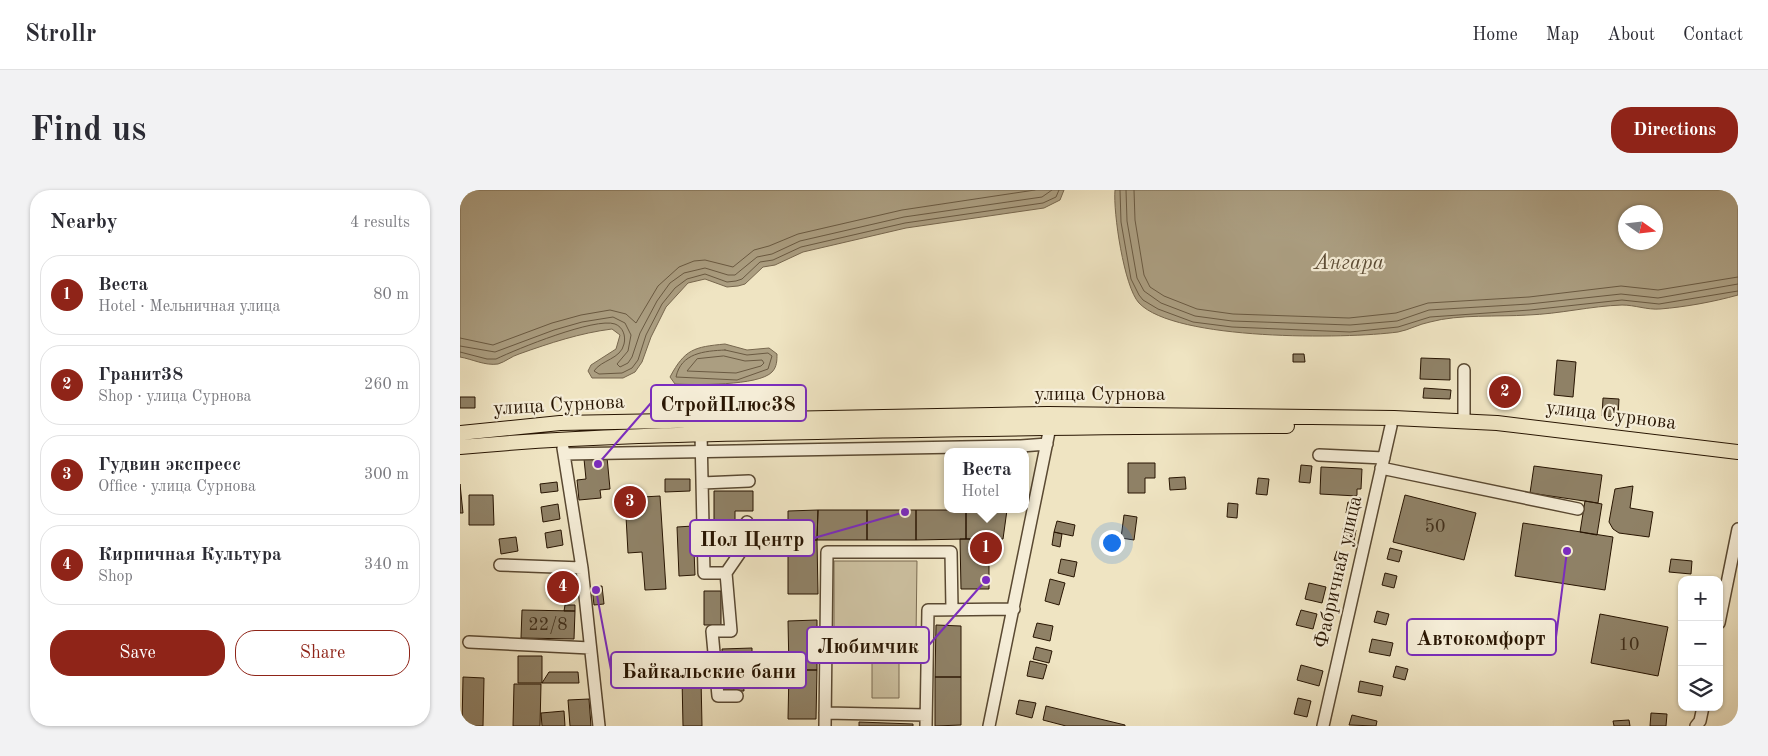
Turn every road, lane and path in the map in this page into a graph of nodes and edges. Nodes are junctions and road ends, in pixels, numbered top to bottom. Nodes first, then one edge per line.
1 (1464, 370) dead end
2 (1464, 421) junction
3 (1391, 426) junction
4 (1050, 427) junction
5 (460, 433) edge
6 (702, 434) junction
7 (561, 439) junction
8 (1047, 444) junction
9 (460, 447) edge
10 (1026, 448) edge
11 (944, 449) edge
12 (702, 451) junction
13 (1738, 452) edge
14 (564, 454) junction
15 (1319, 455) dead end
16 (1738, 461) edge
17 (1382, 463) junction
18 (750, 482) dead end
19 (702, 483) junction
20 (1578, 509) dead end
21 (747, 522) dead end
22 (1738, 529) edge
23 (500, 565) dead end
24 (582, 568) junction
25 (726, 573) junction
26 (952, 609) junction
27 (1014, 609) junction
28 (1719, 621) edge
29 (469, 642) dead end
30 (590, 648) junction
31 (737, 696) dead end
32 (1702, 711) edge
33 (825, 713) junction
34 (926, 720) edge
35 (1699, 724) edge
36 (599, 726) edge
37 (825, 726) edge
38 (989, 726) edge
39 (1323, 726) edge

1 - 2 street
2 - 5 main road, улица Сурнова
2 - 13 main road, улица Сурнова
3 - 4 main road, улица Сурнова
3 - 16 main road, улица Сурнова
3 - 17 street, Фабричная улица
4 - 6 main road, улица Сурнова
4 - 8 street
6 - 7 main road, улица Сурнова
6 - 12 street
7 - 9 main road, улица Сурнова
7 - 14 street
8 - 10 street
8 - 27 street
11 - 12 street
12 - 14 street
12 - 19 street
14 - 24 street
15 - 17 street
17 - 20 street
17 - 39 street, Фабричная улица
18 - 19 street
19 - 25 street
21 - 25 street
22 - 28 street
23 - 24 street
24 - 30 street
25 - 31 street
26 - 27 street
26 - 33 street
26 - 34 street
27 - 38 street
29 - 30 street
30 - 36 street
32 - 35 street
33 - 34 street
33 - 37 street

